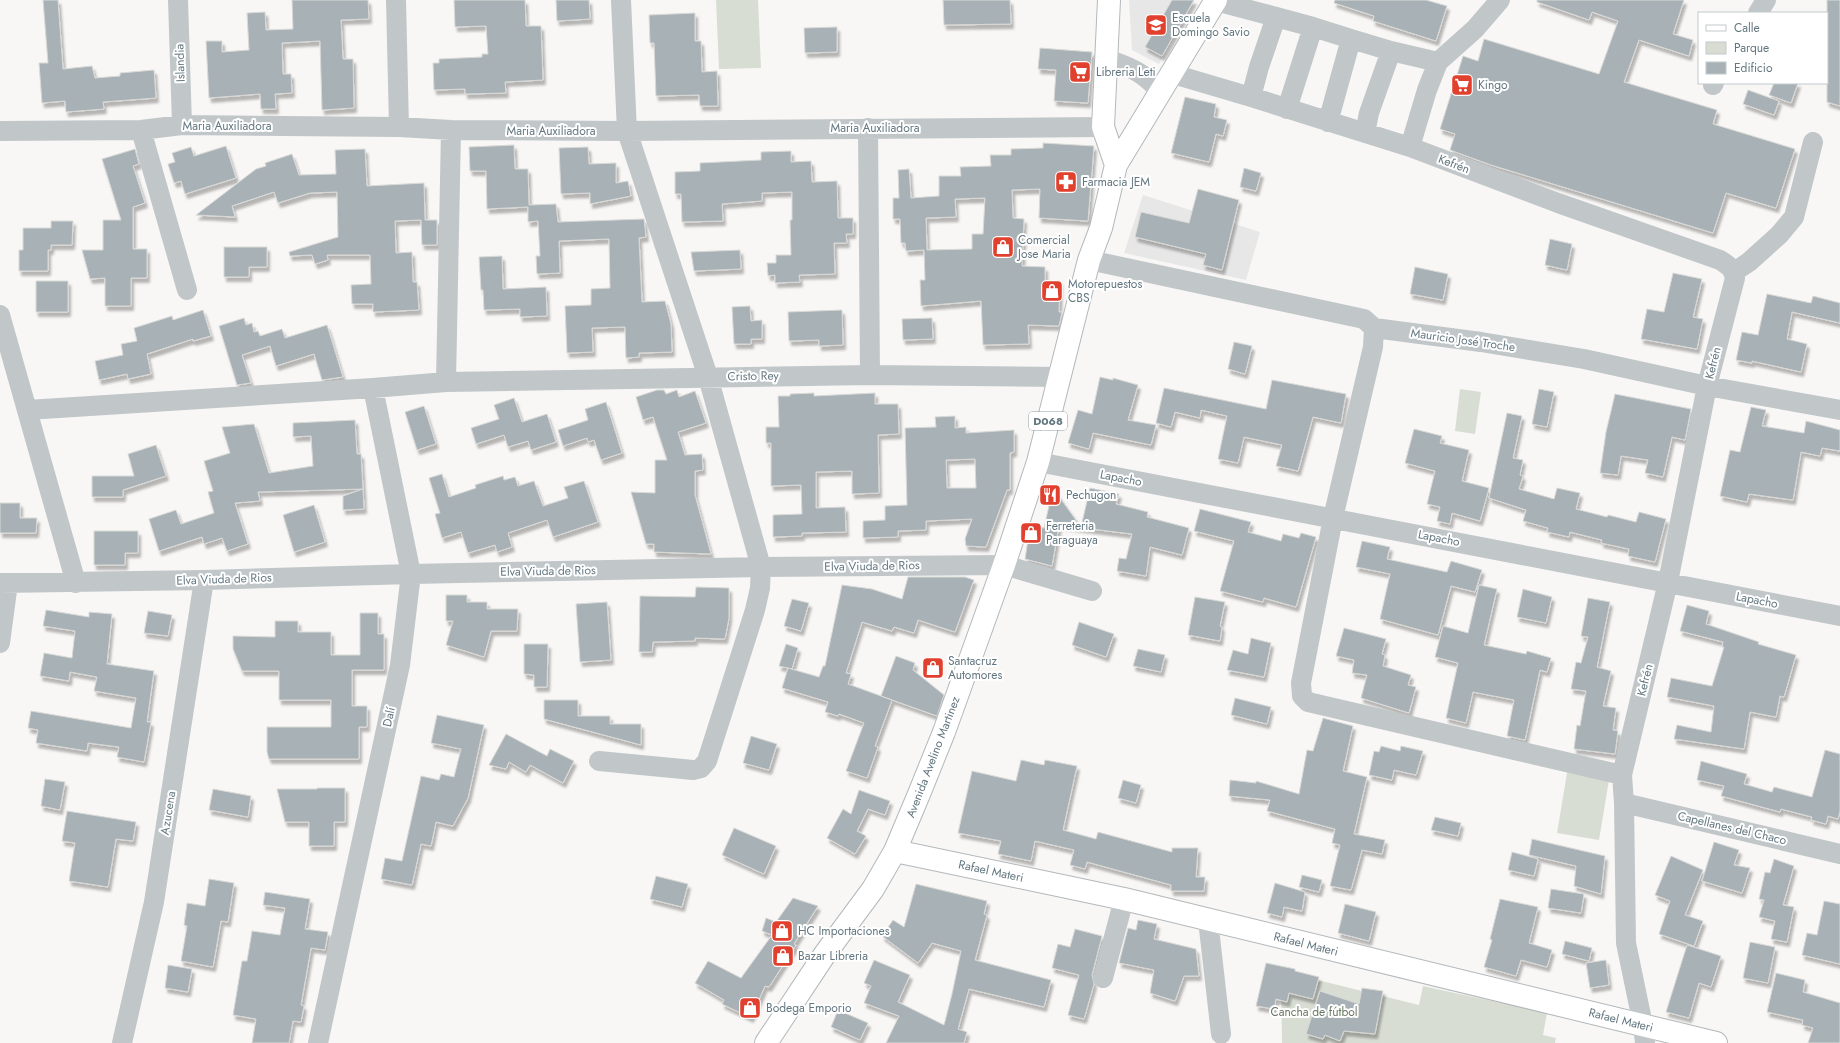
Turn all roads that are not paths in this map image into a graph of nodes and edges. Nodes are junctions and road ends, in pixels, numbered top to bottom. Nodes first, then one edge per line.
1 (178, 0) edge
2 (396, 0) edge
3 (621, 0) edge
4 (1109, 0) edge
5 (1216, 0) edge
6 (1500, 0) edge
7 (1766, 0) edge
8 (1759, 12) edge
9 (1276, 17) junction
10 (1313, 27) junction
11 (1351, 39) junction
12 (1391, 51) junction
13 (1438, 62) junction
14 (1107, 65) junction
15 (1173, 74) junction
16 (1161, 92) junction
17 (1251, 97) junction
18 (1287, 109) junction
19 (1328, 122) junction
20 (182, 126) junction
21 (399, 127) junction
22 (1103, 127) junction
23 (868, 128) junction
24 (142, 130) junction
25 (451, 130) junction
26 (0, 131) edge
27 (627, 131) junction
28 (1366, 133) junction
29 (1813, 142) dead end
30 (1410, 147) junction
31 (1116, 165) junction
32 (1089, 260) junction
33 (1734, 272) junction
34 (187, 290) dead end
35 (0, 315) edge
36 (1374, 328) junction
37 (870, 375) junction
38 (708, 377) junction
39 (1060, 377) junction
40 (446, 382) junction
41 (1707, 386) junction
42 (373, 388) junction
43 (27, 410) junction
44 (1840, 410) edge
45 (1038, 462) junction
46 (1333, 518) junction
47 (1004, 565) junction
48 (761, 567) junction
49 (411, 574) junction
50 (204, 580) junction
51 (76, 582) junction
52 (1668, 582) junction
53 (4, 583) edge
54 (1092, 591) dead end
55 (1840, 616) edge
56 (0, 643) edge
57 (599, 761) dead end
58 (1622, 775) junction
59 (1624, 803) junction
60 (895, 851) junction
61 (1840, 854) edge
62 (1124, 900) junction
63 (1208, 920) junction
64 (1103, 978) dead end
65 (1221, 1034) dead end
66 (1644, 1034) edge
67 (122, 1043) edge
68 (318, 1043) edge
69 (766, 1043) edge
70 (1716, 1043) edge

1 - 20 street, Islandia
2 - 21 street
3 - 27 street
4 - 14 main road
5 - 9 street
5 - 15 main road, Avenida Avelino Martinez / D068
6 - 13 street
7 - 8 street
9 - 10 street
9 - 17 street
10 - 11 street
10 - 18 street
11 - 12 street
11 - 19 street
12 - 13 street
12 - 28 street
13 - 30 street
14 - 16 street
14 - 22 main road
15 - 16 main road, Avenida Avelino Martinez / D068
15 - 17 street, Kefrén
16 - 31 main road, Avenida Avelino Martinez / D068
17 - 18 street, Kefrén
18 - 19 street, Kefrén
19 - 28 street, Kefrén
20 - 21 street, Maria Auxiliadora
20 - 24 street, Maria Auxiliadora
21 - 25 street, Maria Auxiliadora
22 - 23 street, Maria Auxiliadora
22 - 31 main road
23 - 27 street, Maria Auxiliadora
23 - 37 street
24 - 26 street, Maria Auxiliadora
24 - 34 street
25 - 27 street, Maria Auxiliadora
25 - 40 street
27 - 38 street
28 - 30 street, Kefrén
29 - 33 street
30 - 33 street, Kefrén
31 - 32 main road, Avenida Avelino Martinez / D068
32 - 36 street, Mauricio José Troche
32 - 39 main road, Avenida Avelino Martinez / D068
33 - 41 street, Kefrén
35 - 43 street
36 - 41 street, Mauricio José Troche
36 - 46 street
37 - 38 street, Cristo Rey
37 - 39 street, Cristo Rey
38 - 40 street, Cristo Rey
38 - 48 street
39 - 45 main road, Avenida Avelino Martinez / D068
40 - 42 street, Cristo Rey
41 - 44 street, Mauricio José Troche
41 - 52 street, Kefrén
42 - 43 street, Cristo Rey
42 - 49 street, Dalí
43 - 51 street
45 - 46 street, Lapacho
45 - 47 main road, Avenida Avelino Martinez / D068
46 - 52 street, Lapacho
46 - 58 street
47 - 48 street, Elva Viuda de Rios
47 - 54 street, Elva Viuda de Rios
47 - 60 main road, Avenida Avelino Martinez / D068
48 - 49 street, Elva Viuda de Rios
48 - 57 street
49 - 50 street, Elva Viuda de Rios
49 - 68 street, Dalí
50 - 51 street, Elva Viuda de Rios
50 - 67 street, Azucena
51 - 53 street, Elva Viuda de Rios
52 - 55 street, Lapacho
52 - 58 street, Kefrén
53 - 56 street
58 - 59 street, Kefrén
59 - 61 street, Capellanes del Chaco
59 - 66 street, Kefrén
60 - 62 main road, Rafael Materi
60 - 69 main road, Avenida Avelino Martinez / D068
62 - 63 main road, Rafael Materi
62 - 64 street
63 - 65 street
63 - 66 main road, Rafael Materi
66 - 70 main road, Rafael Materi

